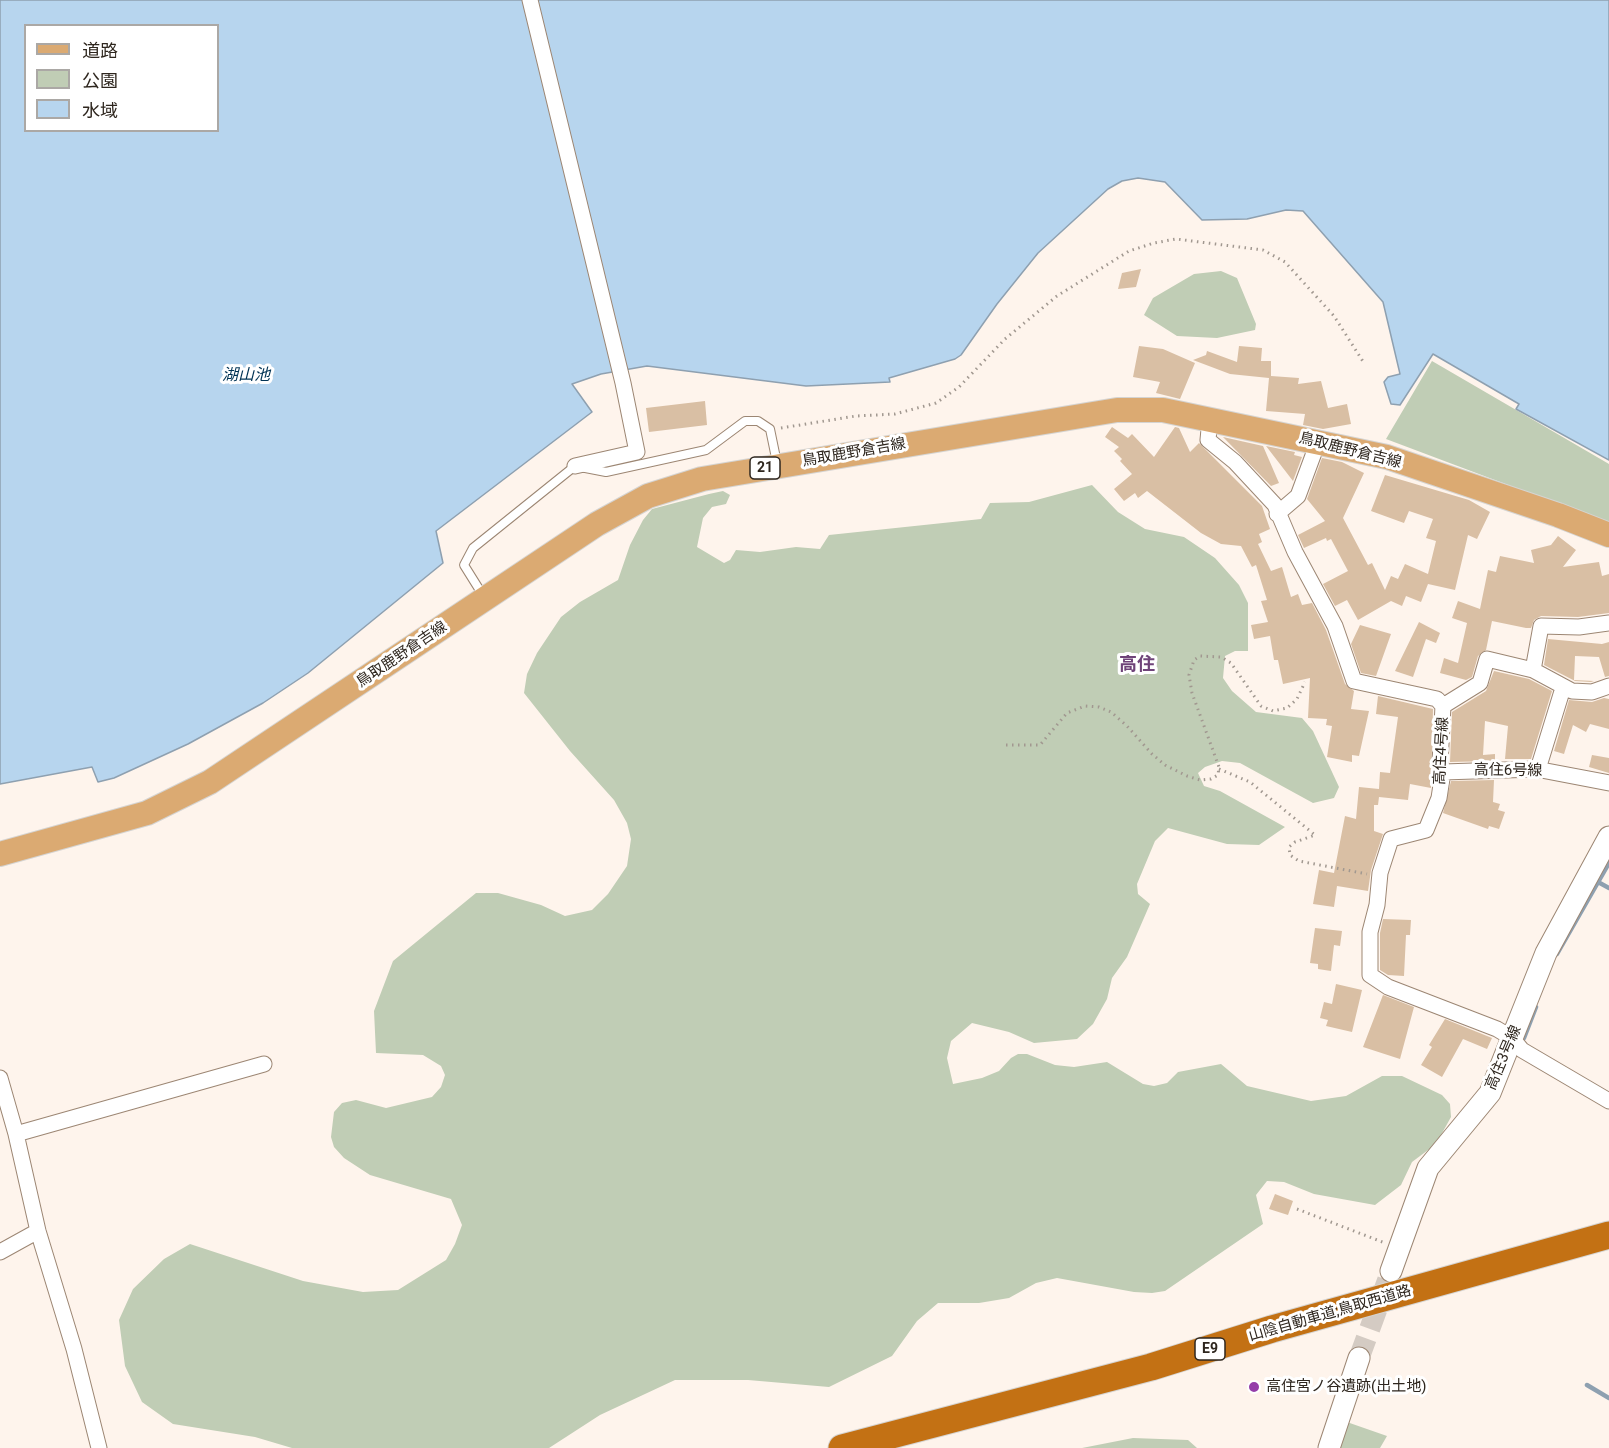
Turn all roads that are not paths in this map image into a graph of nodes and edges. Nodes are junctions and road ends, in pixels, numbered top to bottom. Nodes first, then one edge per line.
1 (530, 0) edge
2 (1210, 418) junction
3 (1318, 442) junction
4 (575, 466) junction
5 (778, 466) junction
6 (1277, 514) junction
7 (1609, 535) edge
8 (484, 598) junction
9 (1609, 623) edge
10 (1533, 670) junction
11 (1609, 686) edge
12 (1563, 687) junction
13 (1443, 706) junction
14 (1538, 769) junction
15 (1443, 772) junction
16 (1609, 783) edge
17 (1609, 837) edge
18 (0, 854) edge
19 (1512, 1038) junction
20 (264, 1064) dead end
21 (0, 1078) edge
22 (1609, 1101) edge
23 (16, 1134) junction
24 (38, 1231) junction
25 (1609, 1235) edge
26 (1609, 1244) edge
27 (1577, 1248) junction
28 (0, 1252) edge
29 (1391, 1272) tunnel mouth
30 (1359, 1359) tunnel mouth
31 (99, 1448) edge
32 (843, 1448) edge
33 (912, 1448) edge
34 (1329, 1448) edge

1 - 4 street
2 - 3 main road, 鳥取鹿野倉吉線 / 21
2 - 5 main road, 鳥取鹿野倉吉線 / 21
2 - 6 street, 高住4号線
3 - 6 street
3 - 7 main road, 鳥取鹿野倉吉線 / 21
4 - 5 lane
4 - 8 lane
5 - 8 main road, 鳥取鹿野倉吉線 / 21
6 - 13 street, 高住4号線
8 - 18 main road, 鳥取鹿野倉吉線 / 21
9 - 10 street
10 - 12 street
10 - 13 street
11 - 12 street
12 - 14 street
13 - 15 street, 高住4号線
14 - 15 street, 高住6号線
14 - 16 street, 高住6号線
15 - 19 street, 高住4号線
17 - 19 street, 高住3号線
19 - 22 street
19 - 29 street, 高住3号線
20 - 23 street
21 - 23 street
23 - 24 street
24 - 28 street
24 - 31 street
25 - 27 highway, 山陰自動車道;鳥取西道路 / E9
26 - 27 highway, 山陰自動車道;鳥取西道路 / E9
27 - 32 highway, 山陰自動車道;鳥取西道路 / E9
27 - 33 highway, 山陰自動車道;鳥取西道路 / E9
30 - 34 street

